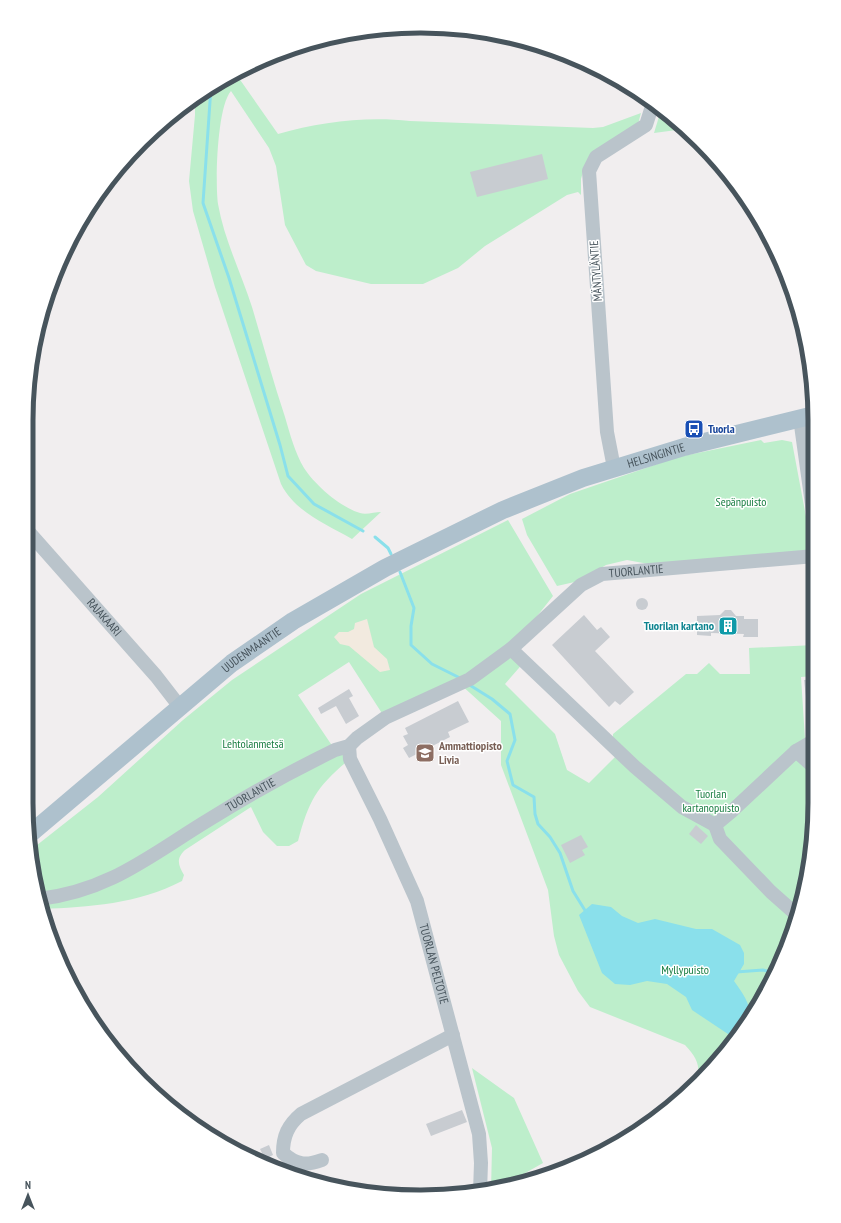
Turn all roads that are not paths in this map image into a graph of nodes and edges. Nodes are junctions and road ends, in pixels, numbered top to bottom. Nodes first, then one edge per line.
1 (651, 109) edge
2 (807, 417) edge
3 (808, 431) edge
4 (614, 468) junction
5 (503, 510) joint
6 (33, 537) edge
7 (808, 557) edge
8 (511, 649) junction
9 (180, 707) junction
10 (808, 744) edge
11 (349, 746) junction
12 (796, 750) junction
13 (808, 761) edge
14 (715, 825) junction
15 (34, 830) edge
16 (45, 898) edge
17 (792, 911) edge
18 (453, 1035) junction
19 (322, 1160) dead end
20 (480, 1186) edge

1 - 4 street, MÄNTYLÄNTIE
2 - 3 street
2 - 4 main road, HELSINGINTIE
4 - 5 main road, HELSINGINTIE
5 - 9 main road, UUDENMAANTIE
6 - 9 street, RAJAKAARI
7 - 8 street, TUORLANTIE
8 - 11 street, TUORLANTIE
8 - 14 street
9 - 15 main road, UUDENMAANTIE
10 - 12 street
11 - 16 street, TUORLANTIE
11 - 18 street, TUORLAN PELTOTIE
12 - 13 street
12 - 14 street
14 - 17 street
18 - 19 street
18 - 20 street, TUORLAN PELTOTIE

